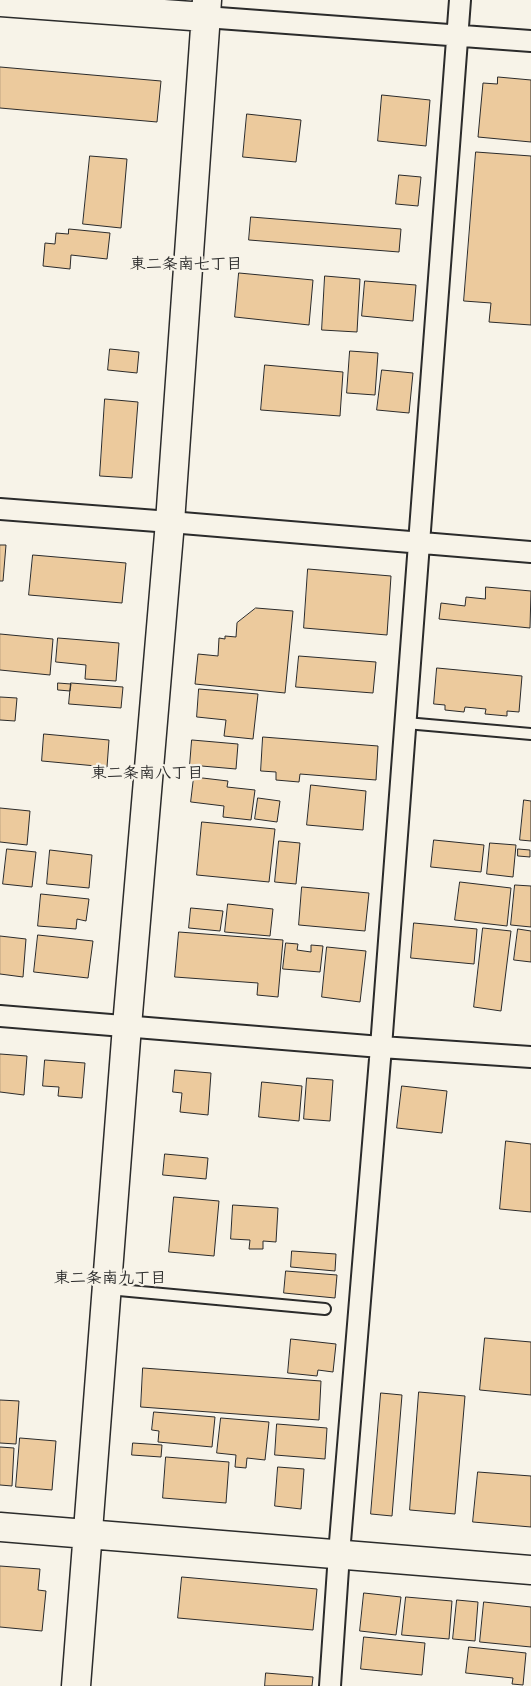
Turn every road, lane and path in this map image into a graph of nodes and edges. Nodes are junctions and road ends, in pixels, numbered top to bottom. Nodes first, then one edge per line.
1 (460, 0) edge
2 (0, 2) edge
3 (206, 8) edge
4 (457, 36) junction
5 (531, 41) edge
6 (0, 509) edge
7 (170, 522) junction
8 (420, 544) junction
9 (531, 552) edge
10 (406, 723) junction
11 (531, 734) edge
12 (0, 1016) edge
13 (127, 1026) junction
14 (381, 1047) junction
15 (531, 1057) edge
16 (107, 1289) junction
17 (325, 1308) dead end
18 (0, 1527) edge
19 (88, 1534) junction
20 (340, 1554) junction
21 (531, 1570) edge
22 (76, 1686) edge
23 (330, 1686) edge

1 - 4 street
2 - 3 street
3 - 4 street
3 - 7 street
4 - 5 street
4 - 8 street
6 - 7 street
7 - 8 street
7 - 13 street
8 - 9 street
8 - 10 street
10 - 11 lane
10 - 14 street
12 - 13 street
13 - 14 street
13 - 16 street
14 - 15 street
14 - 20 street
16 - 17 lane
16 - 19 street
18 - 19 street
19 - 20 street
19 - 22 street
20 - 21 street
20 - 23 street

